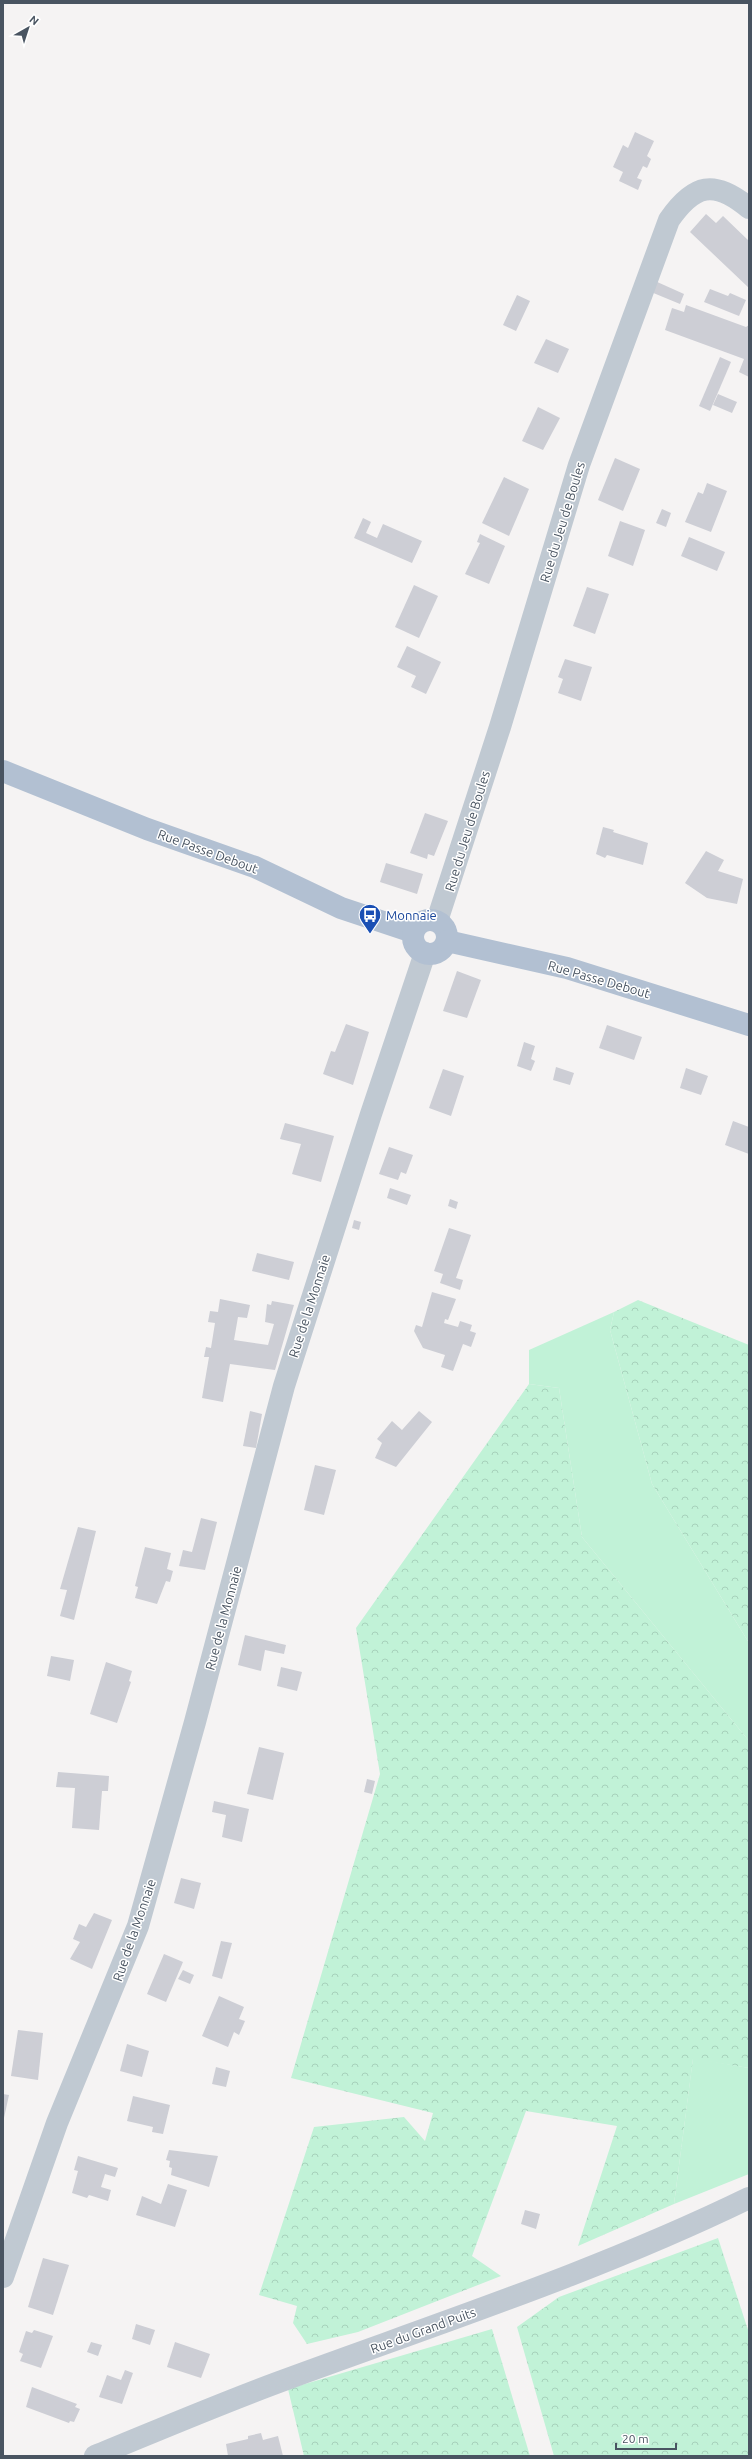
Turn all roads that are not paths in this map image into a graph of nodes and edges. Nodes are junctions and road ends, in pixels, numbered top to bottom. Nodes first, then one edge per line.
1 (749, 208) edge
2 (3, 771) edge
3 (437, 921) junction
4 (413, 932) junction
5 (446, 941) junction
6 (425, 953) junction
7 (749, 1024) edge
8 (749, 2198) edge
9 (3, 2277) edge
10 (95, 2456) edge

1 - 3 street, Rue du Jeu de Boules
2 - 4 main road, Rue Passe Debout
3 - 4 main road
3 - 5 main road
4 - 6 main road
5 - 6 main road
5 - 7 main road, Rue Passe Debout
6 - 9 street, Rue de la Monnaie
8 - 10 street, Rue du Grand Puits

